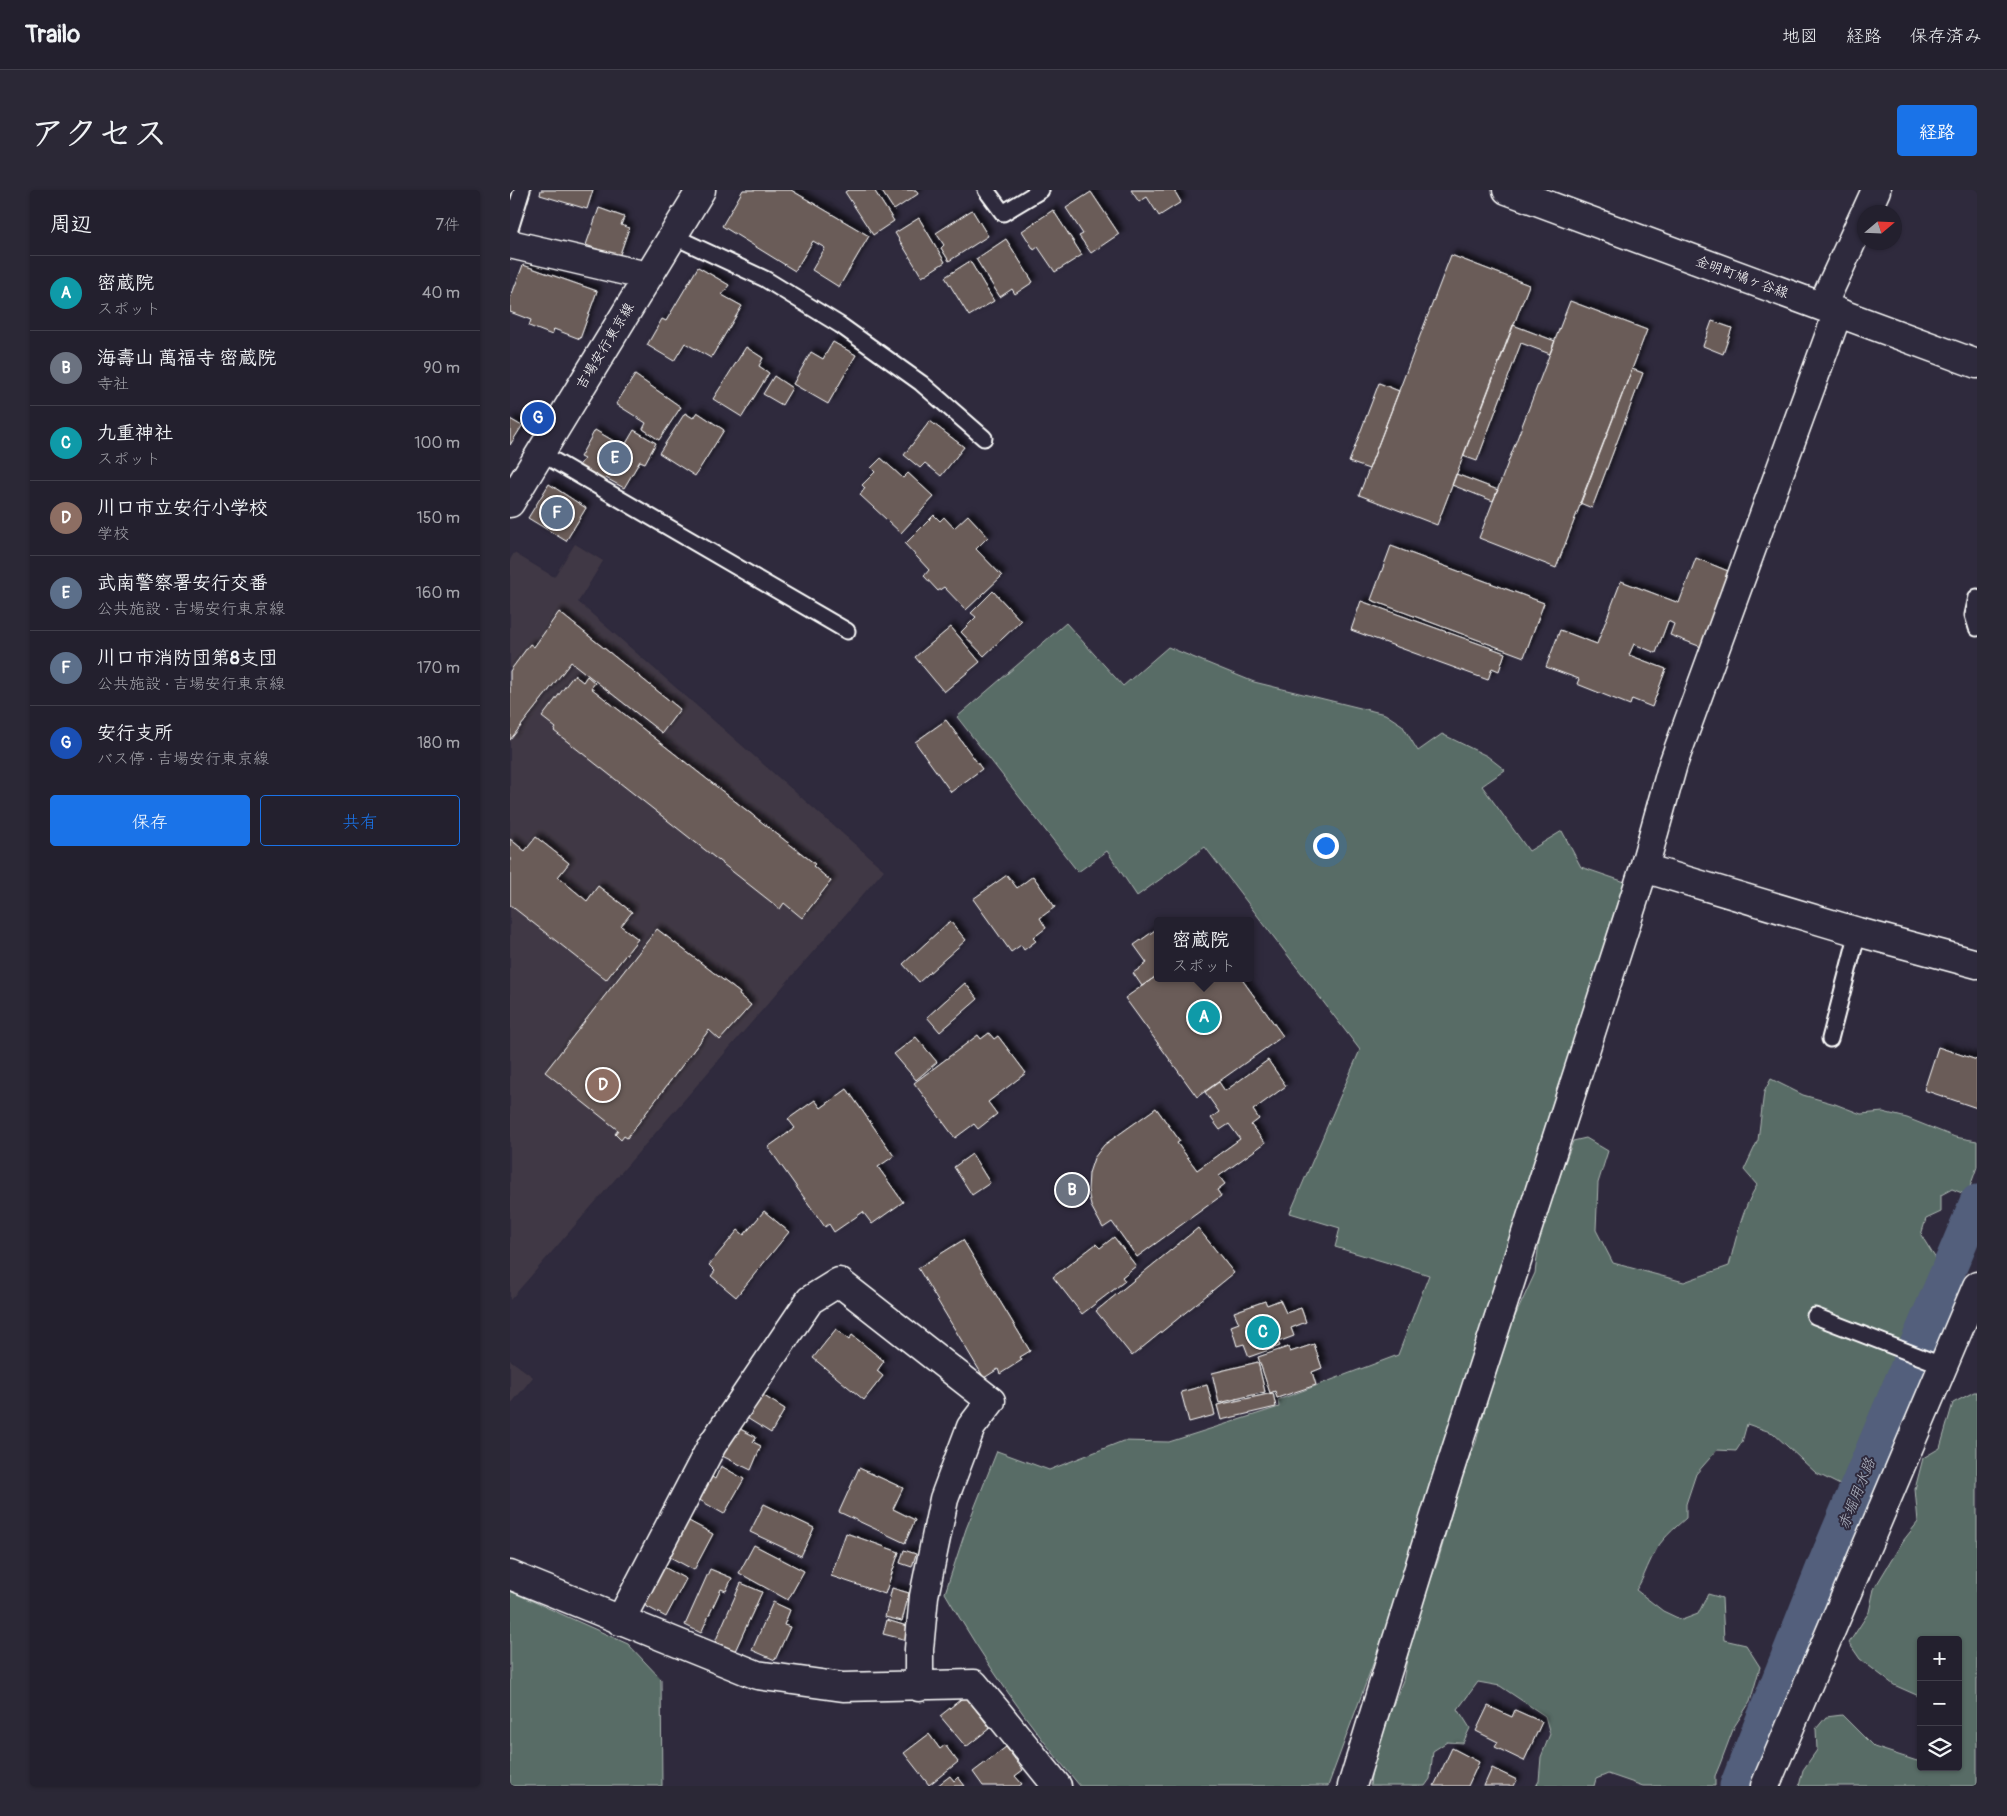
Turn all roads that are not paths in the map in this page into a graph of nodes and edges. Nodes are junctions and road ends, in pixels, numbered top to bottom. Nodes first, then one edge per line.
1 (522, 190) edge
2 (701, 190) edge
3 (986, 190) edge
4 (1041, 190) edge
5 (1507, 190) edge
6 (1876, 190) edge
7 (1869, 205) edge
8 (510, 229) edge
9 (673, 236) junction
10 (1857, 236) edge
11 (510, 244) edge
12 (647, 276) junction
13 (1830, 309) junction
14 (1977, 364) edge
15 (984, 438) dead end
16 (539, 452) junction
17 (510, 503) edge
18 (1977, 597) edge
19 (1977, 628) edge
20 (847, 631) dead end
21 (1644, 868) junction
22 (1858, 932) junction
23 (1977, 964) edge
24 (1830, 1038) dead end
25 (1977, 1286) edge
26 (1815, 1316) dead end
27 (1944, 1366) junction
28 (510, 1575) edge
29 (620, 1621) junction
30 (919, 1687) junction
31 (1057, 1786) edge
32 (1352, 1786) edge
33 (1765, 1786) edge

1 - 8 lane
2 - 9 street, 吉場安行東京線
3 - 4 lane
5 - 13 street, 金明町鳩ヶ谷線
6 - 7 street
9 - 12 street, 吉場安行東京線
9 - 15 lane
10 - 13 street
11 - 12 street
12 - 16 street, 吉場安行東京線
13 - 14 street, 金明町鳩ヶ谷線
13 - 21 street
16 - 17 street, 吉場安行東京線
16 - 20 lane
18 - 19 lane
21 - 22 street
21 - 32 street
22 - 23 street
22 - 24 lane
25 - 27 street
26 - 27 lane
27 - 33 street
28 - 29 street
29 - 30 street
29 - 30 street
30 - 31 street

